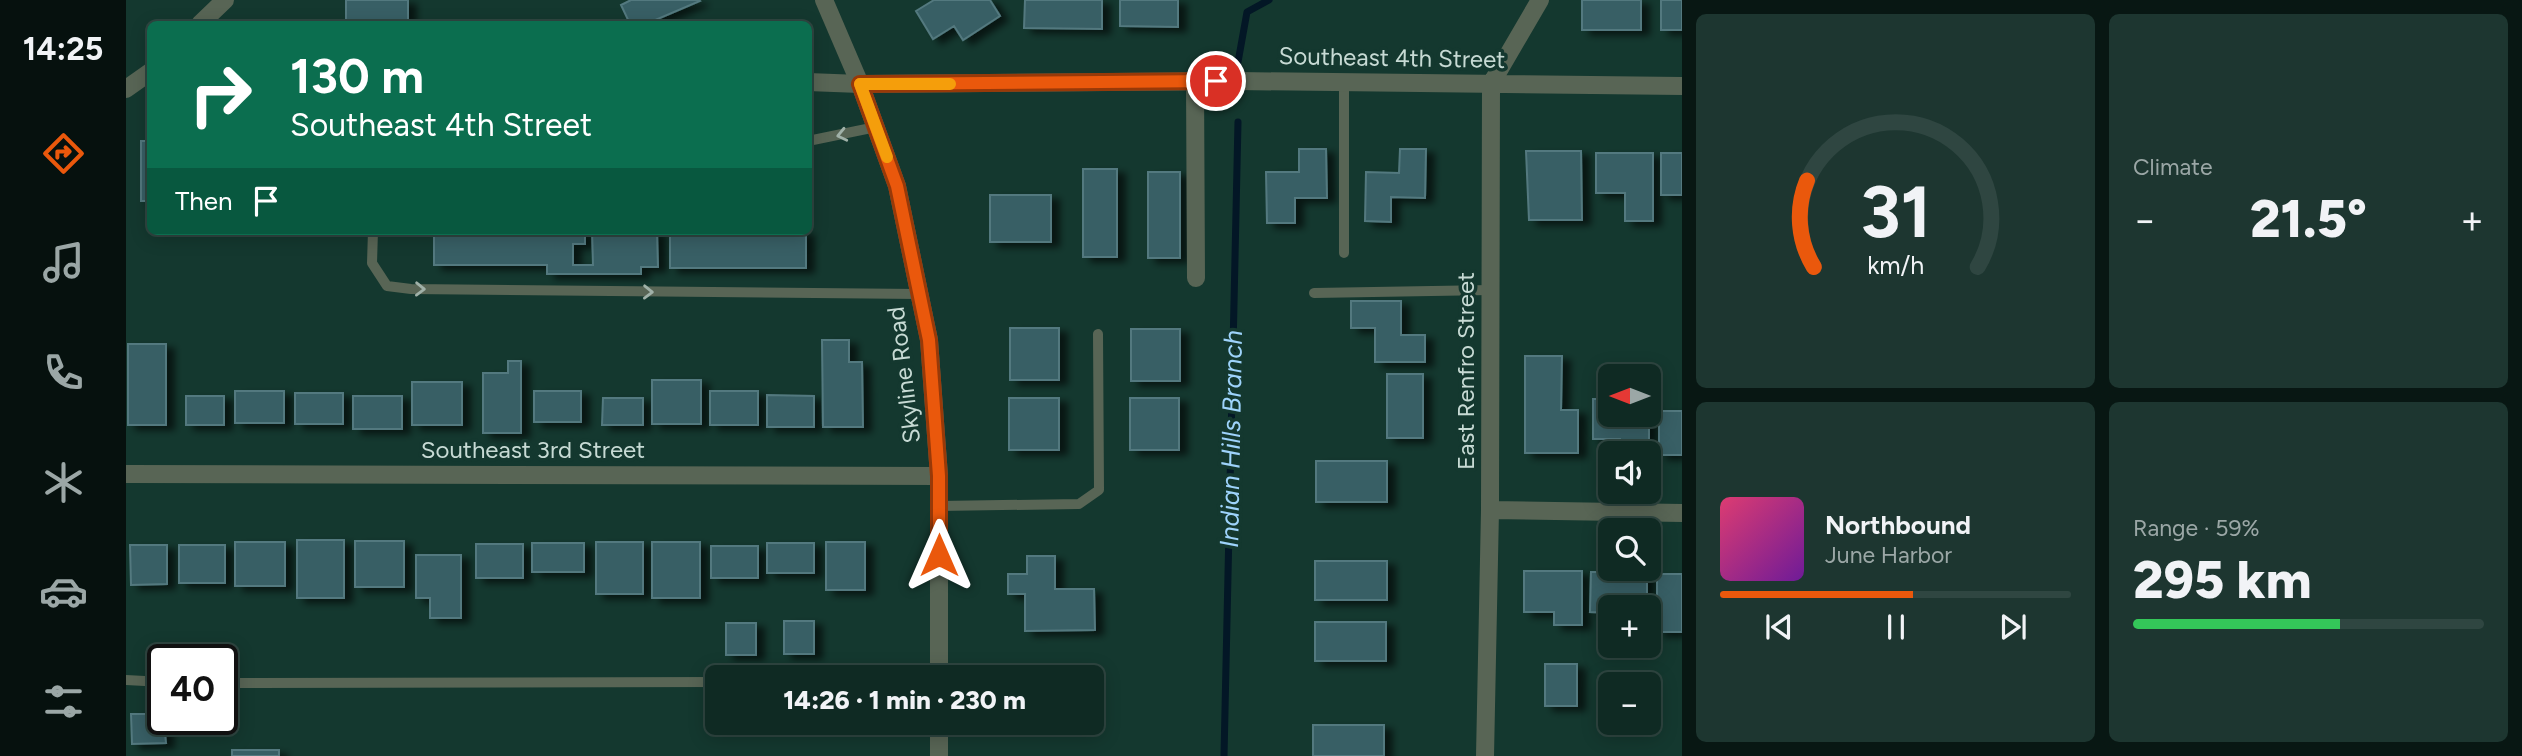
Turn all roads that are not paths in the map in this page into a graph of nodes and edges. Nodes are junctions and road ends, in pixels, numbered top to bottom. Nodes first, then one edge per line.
1 (225, 0) edge
2 (1540, 0) edge
3 (827, 1) edge
4 (203, 21) edge
5 (147, 74) edge
6 (1195, 81) junction
7 (812, 82) edge
8 (1344, 82) junction
9 (860, 84) junction
10 (1491, 84) junction
11 (1682, 86) edge
12 (126, 89) edge
13 (876, 127) junction
14 (812, 140) edge
15 (373, 235) edge
16 (1344, 253) dead end
17 (1196, 278) dead end
18 (1491, 290) junction
19 (1314, 293) dead end
20 (919, 294) junction
21 (1098, 334) dead end
22 (126, 474) edge
23 (939, 476) junction
24 (939, 506) junction
25 (1490, 510) junction
26 (1682, 513) edge
27 (939, 665) edge
28 (126, 680) edge
29 (147, 681) edge
30 (705, 682) edge
31 (238, 683) edge
32 (939, 735) edge
33 (939, 756) edge
34 (1485, 756) edge

1 - 4 street
2 - 10 street
3 - 9 street, Skyline Road
5 - 12 street
6 - 8 street, Southeast 4th Street
6 - 9 street, Southeast 4th Street
6 - 17 street
7 - 9 street, Southeast 4th Street
8 - 10 street, Southeast 4th Street
8 - 16 lane
9 - 13 street, Skyline Road
10 - 11 street, Southeast 4th Street
10 - 18 street, East Renfro Street
13 -> 14 lane
13 - 20 street, Skyline Road
15 -> 20 lane
18 - 19 lane
18 - 25 street, East Renfro Street
20 - 23 street, Skyline Road
21 - 24 lane
22 - 23 street, Southeast 3rd Street
23 - 24 street, Skyline Road
24 - 27 street, Skyline Road
25 - 26 street
25 - 34 street, East Renfro Street
28 - 29 lane
30 - 31 lane
32 - 33 street

